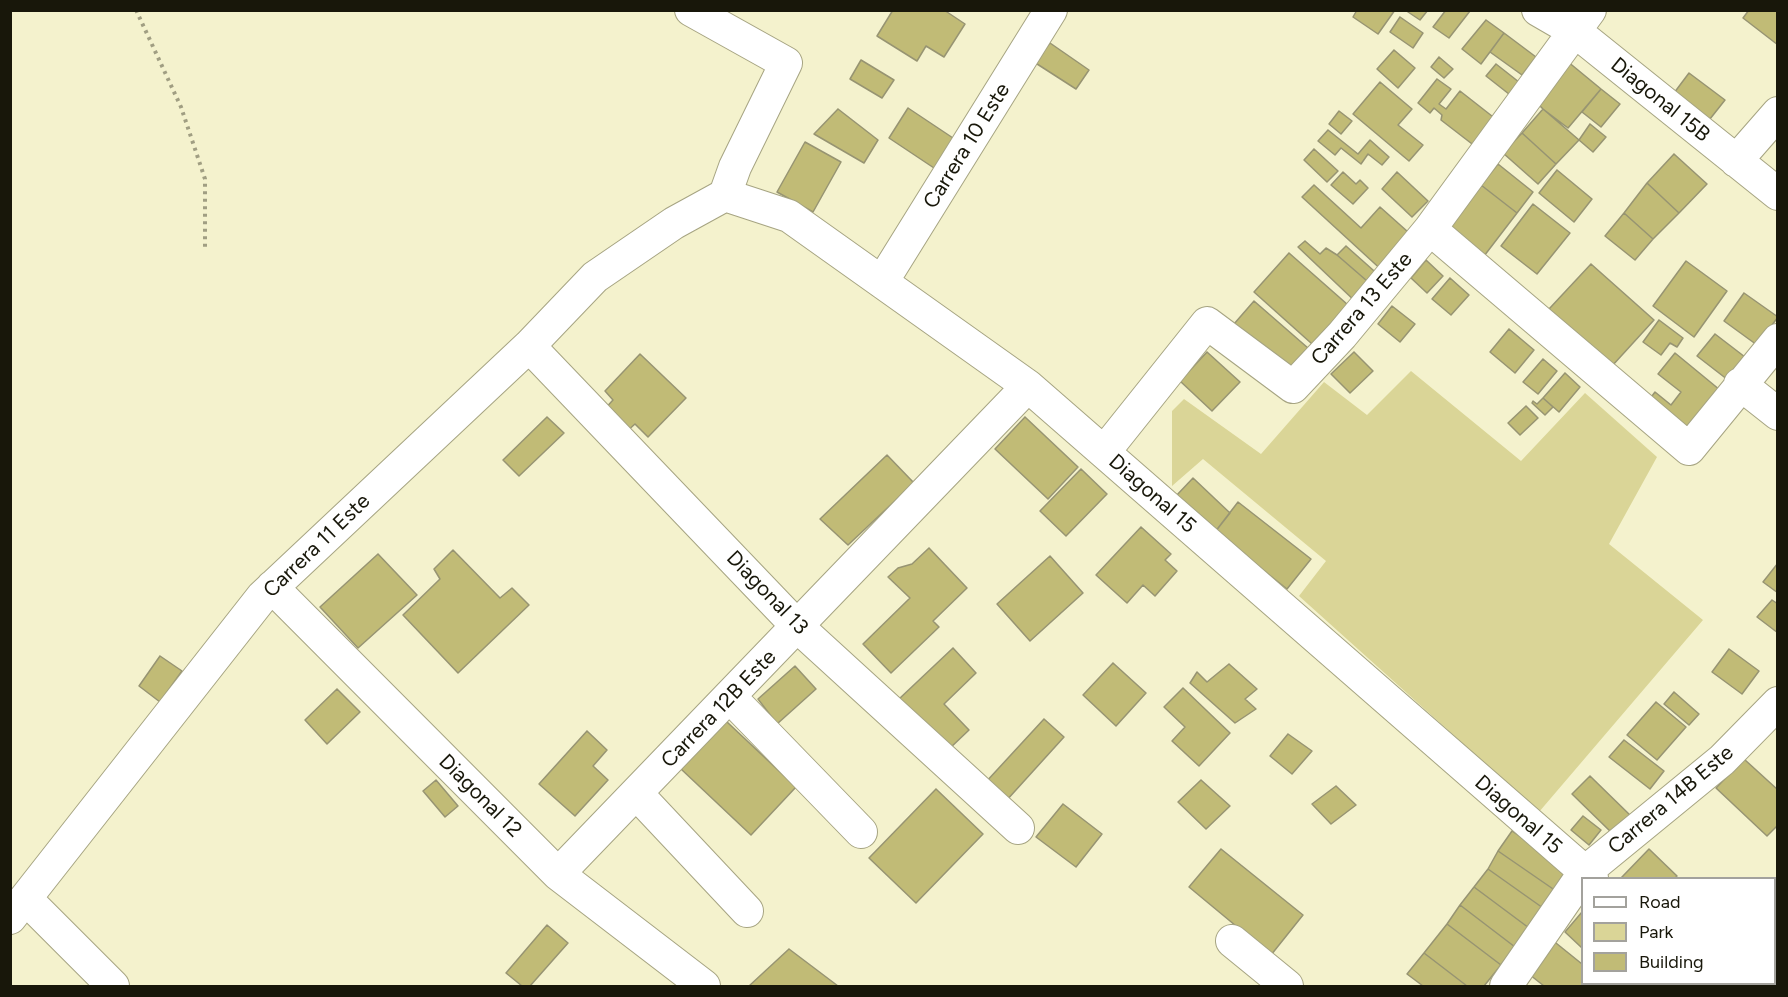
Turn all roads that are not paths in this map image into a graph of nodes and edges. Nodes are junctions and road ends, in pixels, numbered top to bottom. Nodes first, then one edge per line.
1 (691, 10) edge
2 (1051, 10) edge
3 (1538, 10) edge
4 (1583, 21) edge
5 (1778, 113) edge
6 (1736, 161) junction
7 (1778, 194) edge
8 (725, 195) junction
9 (1430, 229) junction
10 (882, 282) junction
11 (1778, 340) edge
12 (529, 346) junction
13 (1740, 384) junction
14 (1028, 386) junction
15 (1778, 414) edge
16 (1104, 452) junction
17 (273, 586) junction
18 (798, 627) junction
19 (730, 697) junction
20 (1778, 704) edge
21 (637, 794) junction
22 (1018, 828) dead end
23 (861, 832) dead end
24 (558, 874) junction
25 (1588, 876) edge
26 (1581, 885) edge
27 (18, 909) edge
28 (747, 911) dead end
29 (1232, 941) dead end
30 (113, 987) edge
31 (704, 987) edge
32 (1287, 987) edge
33 (1506, 987) edge

1 - 8 street
2 - 10 street, Carrera 10 Este
3 - 4 street, Diagonal 15B
4 - 6 street, Diagonal 15B
4 - 9 street, Carrera 13 Este
5 - 6 street
6 - 7 street, Diagonal 15B
8 - 10 street, Diagonal 15
8 - 12 street, Carrera 11 Este
9 - 13 street
9 - 16 street, Carrera 13 Este
10 - 14 street, Diagonal 15
11 - 13 street
12 - 17 street, Carrera 11 Este
12 - 18 street, Diagonal 13
13 - 15 street
14 - 16 street, Diagonal 15
14 - 18 street, Carrera 12B Este
16 - 25 street, Diagonal 15
17 - 24 street, Diagonal 12
17 - 27 street, Carrera 11 Este
18 - 19 street, Carrera 12B Este
18 - 22 street, Diagonal 13
19 - 21 street, Carrera 12B Este
19 - 23 street
20 - 25 street, Carrera 14B Este
21 - 24 street, Carrera 12B Este
21 - 28 street
24 - 31 street, Diagonal 12
26 - 33 street, Carrera 14B Este
27 - 30 street
29 - 32 street

